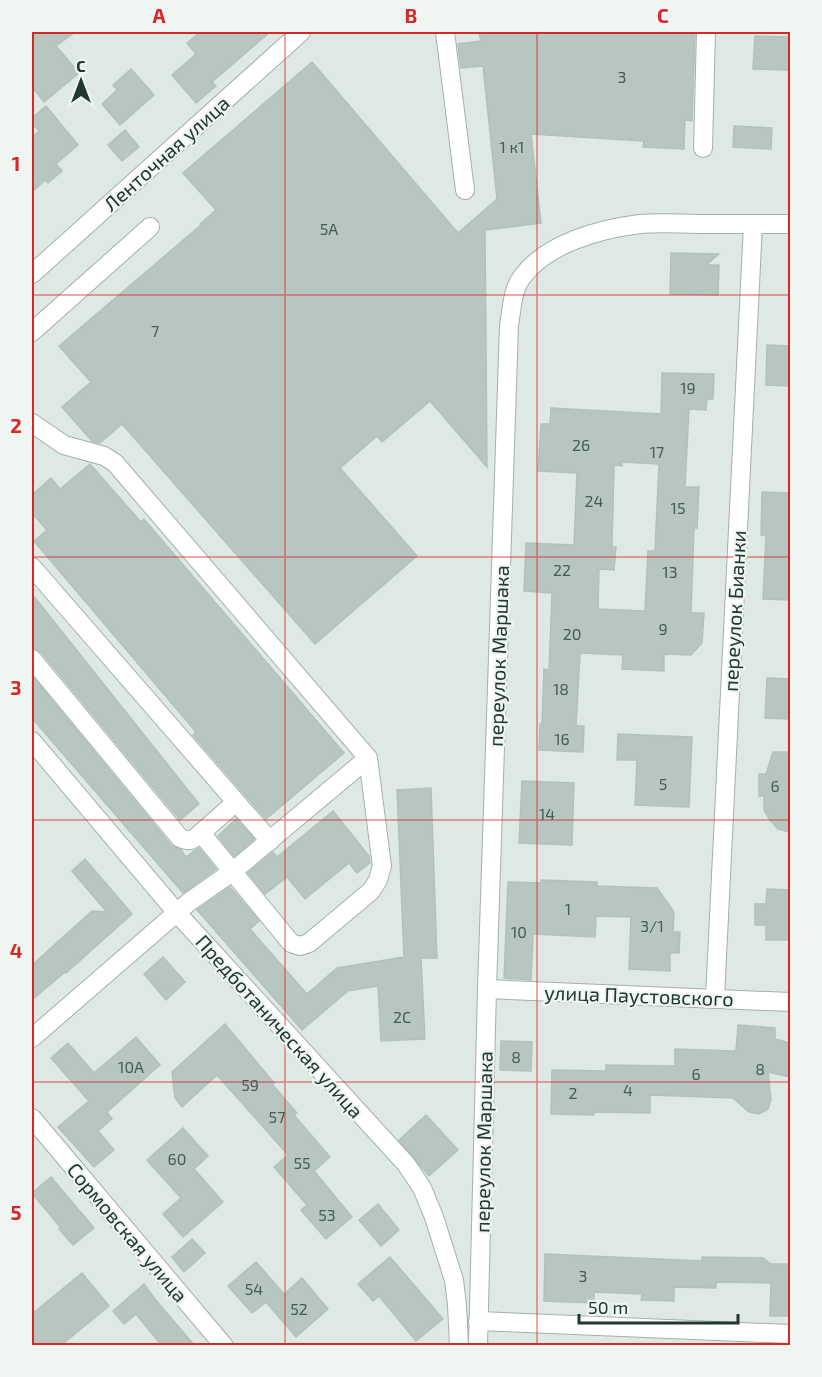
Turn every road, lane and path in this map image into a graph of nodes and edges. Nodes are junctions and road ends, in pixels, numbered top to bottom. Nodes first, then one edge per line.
1 (301, 32) edge
2 (446, 32) edge
3 (706, 32) edge
4 (703, 148) dead end
5 (465, 190) dead end
6 (753, 224) junction
7 (790, 224) edge
8 (150, 227) dead end
9 (32, 274) edge
10 (32, 332) edge
11 (32, 423) edge
12 (32, 567) edge
13 (32, 659) edge
14 (32, 741) edge
15 (368, 758) junction
16 (236, 802) junction
17 (201, 833) junction
18 (270, 841) junction
19 (232, 872) junction
20 (177, 913) junction
21 (487, 989) junction
22 (715, 998) junction
23 (790, 1002) edge
24 (32, 1038) edge
25 (32, 1118) edge
26 (478, 1321) junction
27 (790, 1334) edge
28 (224, 1346) edge
29 (459, 1346) edge
30 (478, 1346) edge

1 - 9 street, Ленточная улица
2 - 5 street
3 - 4 street
6 - 7 street, переулок Маршака
6 - 21 street, переулок Маршака
6 - 22 street, переулок Бианки
8 - 10 street
11 - 15 street
12 - 16 street
13 - 17 street
14 - 20 street, Предботаническая улица
15 - 18 street
15 - 19 street
16 - 17 street
16 - 18 street
17 - 19 street
18 - 19 street
19 - 20 street
20 - 24 street
20 - 29 street, Предботаническая улица
21 - 22 street, улица Паустовского
21 - 26 street, переулок Маршака
22 - 23 street, улица Паустовского
25 - 28 street, Сормовская улица
26 - 27 street
26 - 30 street

